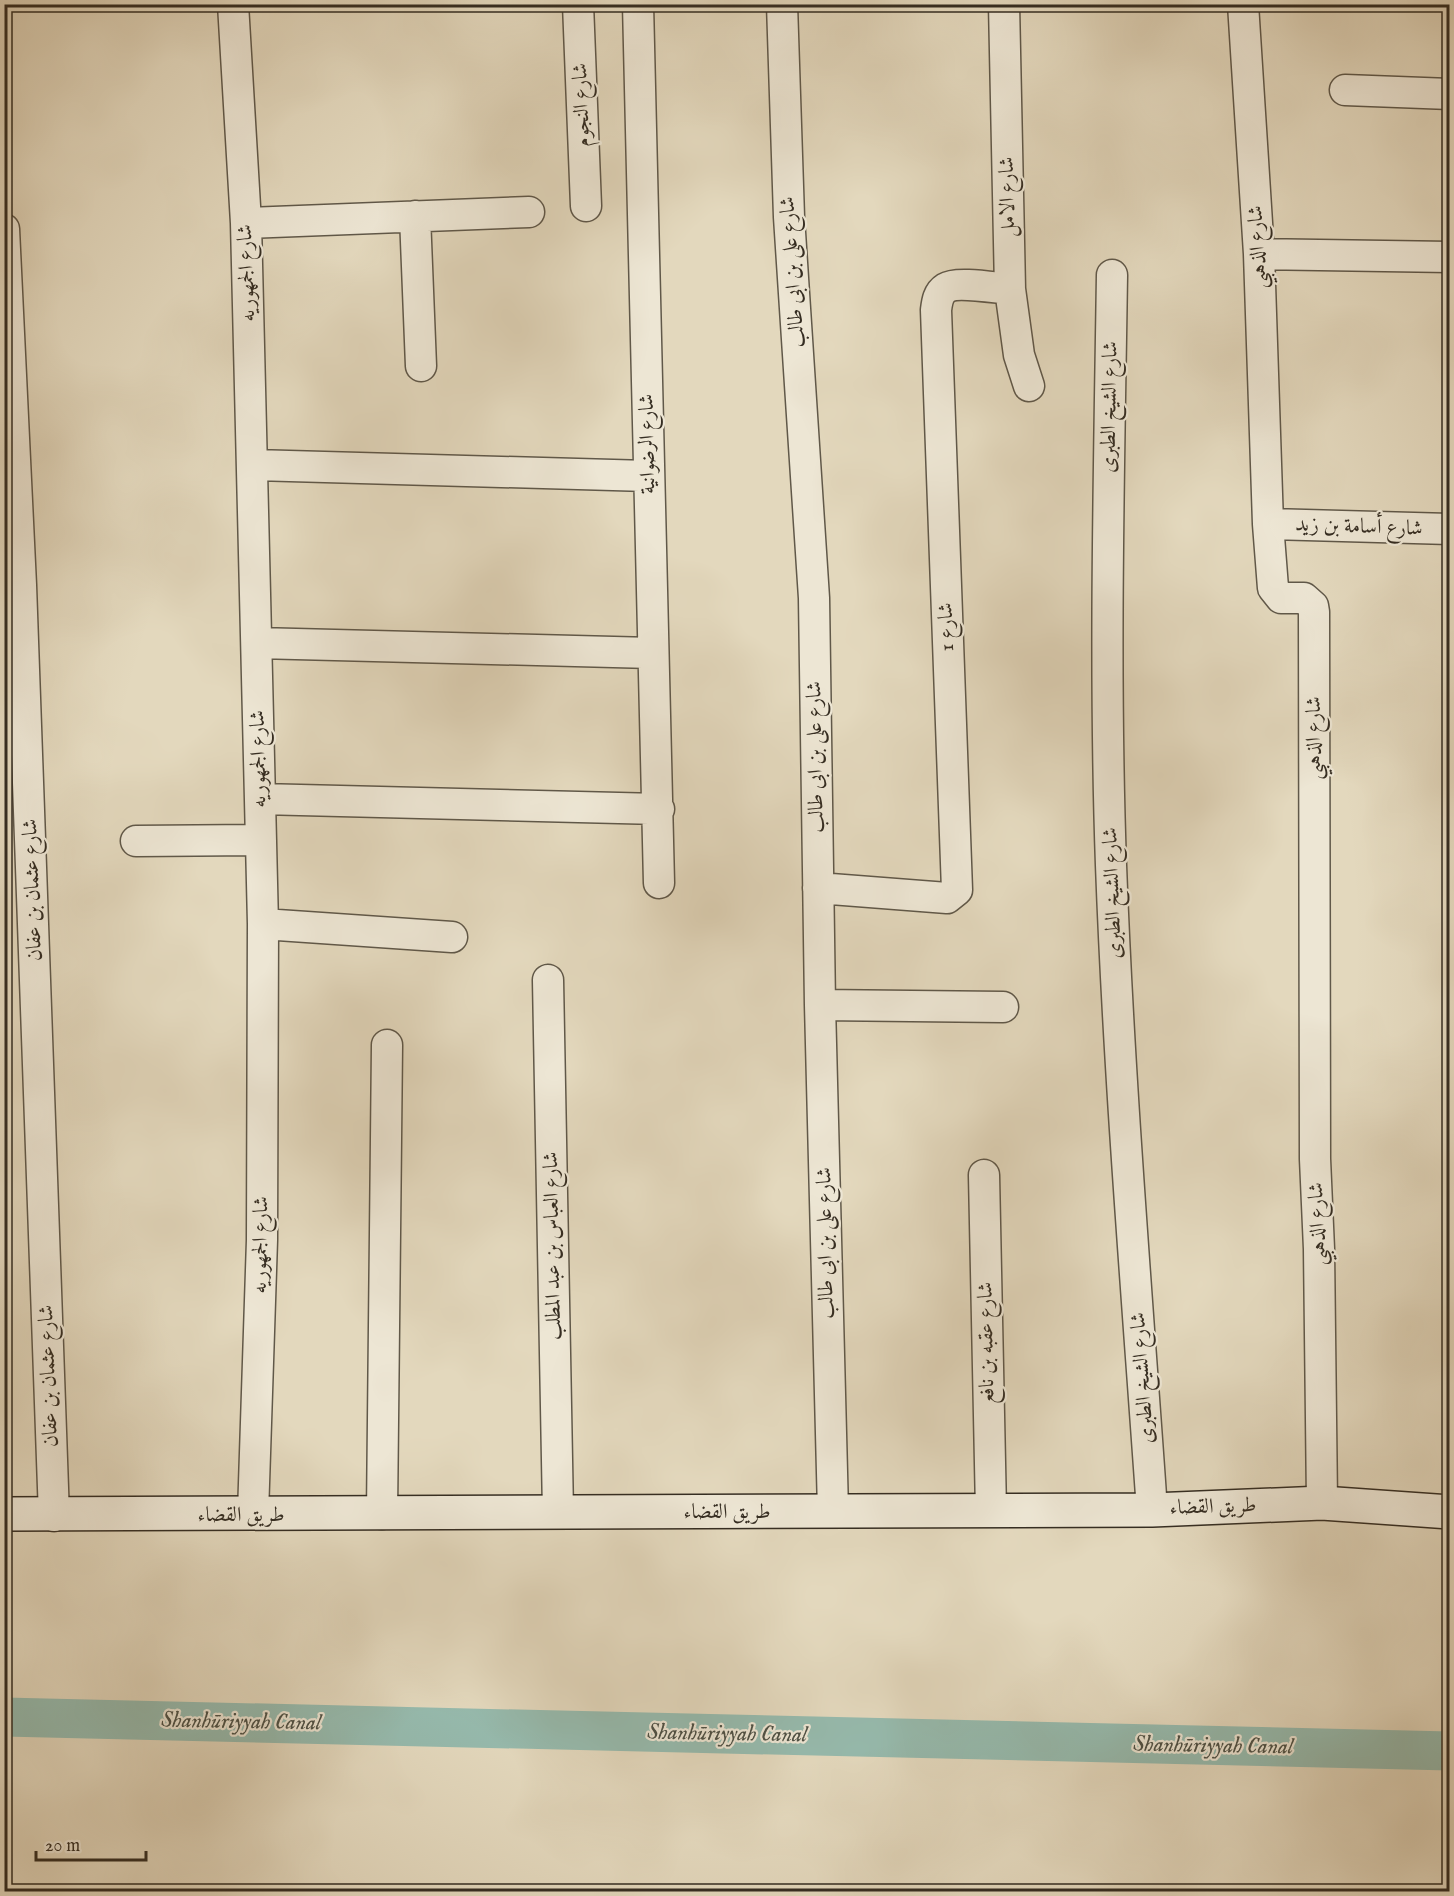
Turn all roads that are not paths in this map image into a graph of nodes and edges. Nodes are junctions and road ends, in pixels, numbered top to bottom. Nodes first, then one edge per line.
1 (233, 4) edge
2 (578, 4) edge
3 (638, 4) edge
4 (782, 4) edge
5 (1004, 4) edge
6 (1243, 4) edge
7 (1345, 90) dead end
8 (1449, 94) edge
9 (586, 206) dead end
10 (529, 212) dead end
11 (415, 216) junction
12 (246, 223) junction
13 (4, 229) edge
14 (1259, 254) junction
15 (1449, 257) edge
16 (1112, 276) dead end
17 (1010, 289) junction
18 (421, 366) dead end
19 (1029, 386) dead end
20 (254, 465) junction
21 (648, 476) junction
22 (1268, 524) junction
23 (1449, 529) edge
24 (257, 643) junction
25 (652, 653) junction
26 (260, 799) junction
27 (659, 809) junction
28 (261, 840) junction
29 (135, 841) dead end
30 (659, 883) dead end
31 (818, 888) junction
32 (263, 924) junction
33 (452, 937) dead end
34 (548, 980) dead end
35 (820, 1005) junction
36 (1003, 1007) dead end
37 (387, 1045) dead end
38 (984, 1175) dead end
39 (1322, 1503) junction
40 (991, 1510) junction
41 (1152, 1510) junction
42 (833, 1511) junction
43 (1449, 1512) edge
44 (558, 1513) junction
45 (4, 1514) edge
46 (253, 1514) junction
47 (382, 1514) junction
48 (54, 1516) junction

1 - 12 street, شارع الجمهوريه
2 - 9 street, شارع النجوم
3 - 21 street, شارع الرضوانية
4 - 31 street, شارع على بن ابى طالب
5 - 17 street, شارع الامل
6 - 14 street, شارع الذهبي
7 - 8 street
10 - 11 street
11 - 12 street
11 - 18 street
12 - 20 street, شارع الجمهوريه
13 - 48 street, شارع عثمان بن عفان
14 - 15 street
14 - 22 street, شارع الذهبي
16 - 41 street, شارع الشيخ الطبرى
17 - 19 street, شارع الامل
17 - 31 street, شارع 1
20 - 21 street
20 - 24 street, شارع الجمهوريه
21 - 25 street, شارع الرضوانية
22 - 23 street, شارع أسامة بن زيد
22 - 39 street, شارع الذهبي
24 - 25 street
24 - 26 street, شارع الجمهوريه
25 - 27 street, شارع الرضوانية
26 - 27 street
26 - 28 street, شارع الجمهوريه
27 - 30 street, شارع الرضوانية
28 - 29 street
28 - 32 street, شارع الجمهوريه
31 - 35 street, شارع على بن ابى طالب
32 - 33 street
32 - 46 street, شارع الجمهوريه
34 - 44 street, شارع العباس بن عبد المطلب
35 - 36 street
35 - 42 street, شارع على بن ابى طالب
37 - 47 street
38 - 40 street, شارع عقبه بن نافع
39 - 41 street, طريق القضاء
39 - 43 street, طريق القضاء
40 - 41 street, طريق القضاء
40 - 42 street, طريق القضاء
42 - 44 street, طريق القضاء
44 - 47 street, طريق القضاء
45 - 48 street, طريق القضاء
46 - 47 street, طريق القضاء
46 - 48 street, طريق القضاء

